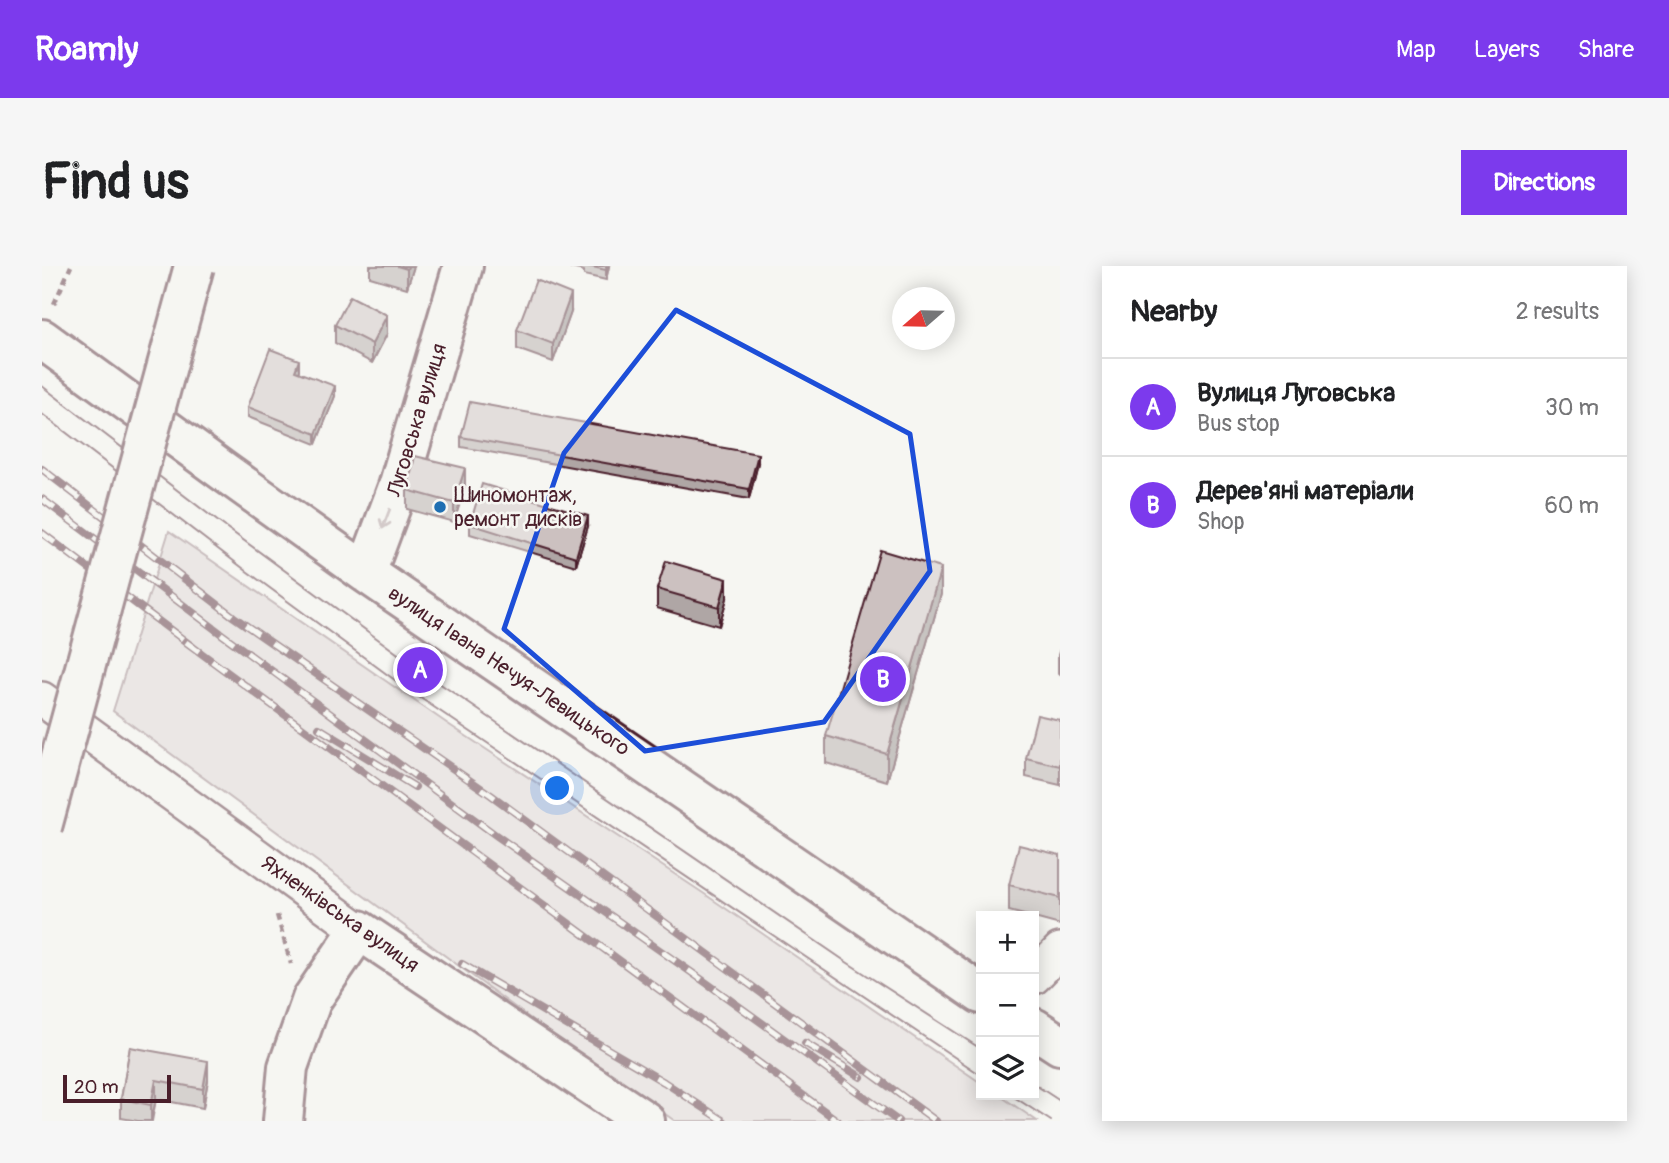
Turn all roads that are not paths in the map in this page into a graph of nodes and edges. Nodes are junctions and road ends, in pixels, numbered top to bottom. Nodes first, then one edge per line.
1 (194, 266) edge
2 (463, 266) edge
3 (46, 325) edge
4 (366, 573) junction
5 (42, 699) edge
6 (42, 827) edge
7 (359, 930) junction
8 (1060, 950) edge
9 (1037, 974) edge
10 (976, 991) edge
11 (1039, 1031) edge
12 (1060, 1045) edge
13 (283, 1121) edge
14 (645, 1121) edge

1 - 6 main road, bridge
2 -> 4 main road, Луговська вулиця
3 - 4 main road, вулиця Івана Нечуя-Левицького
4 - 10 main road, вулиця Івана Нечуя-Левицького
5 - 7 street, Яхненківська вулиця
7 - 13 main road
7 - 14 main road, Яхненківська вулиця
8 - 9 street
11 - 12 main road

